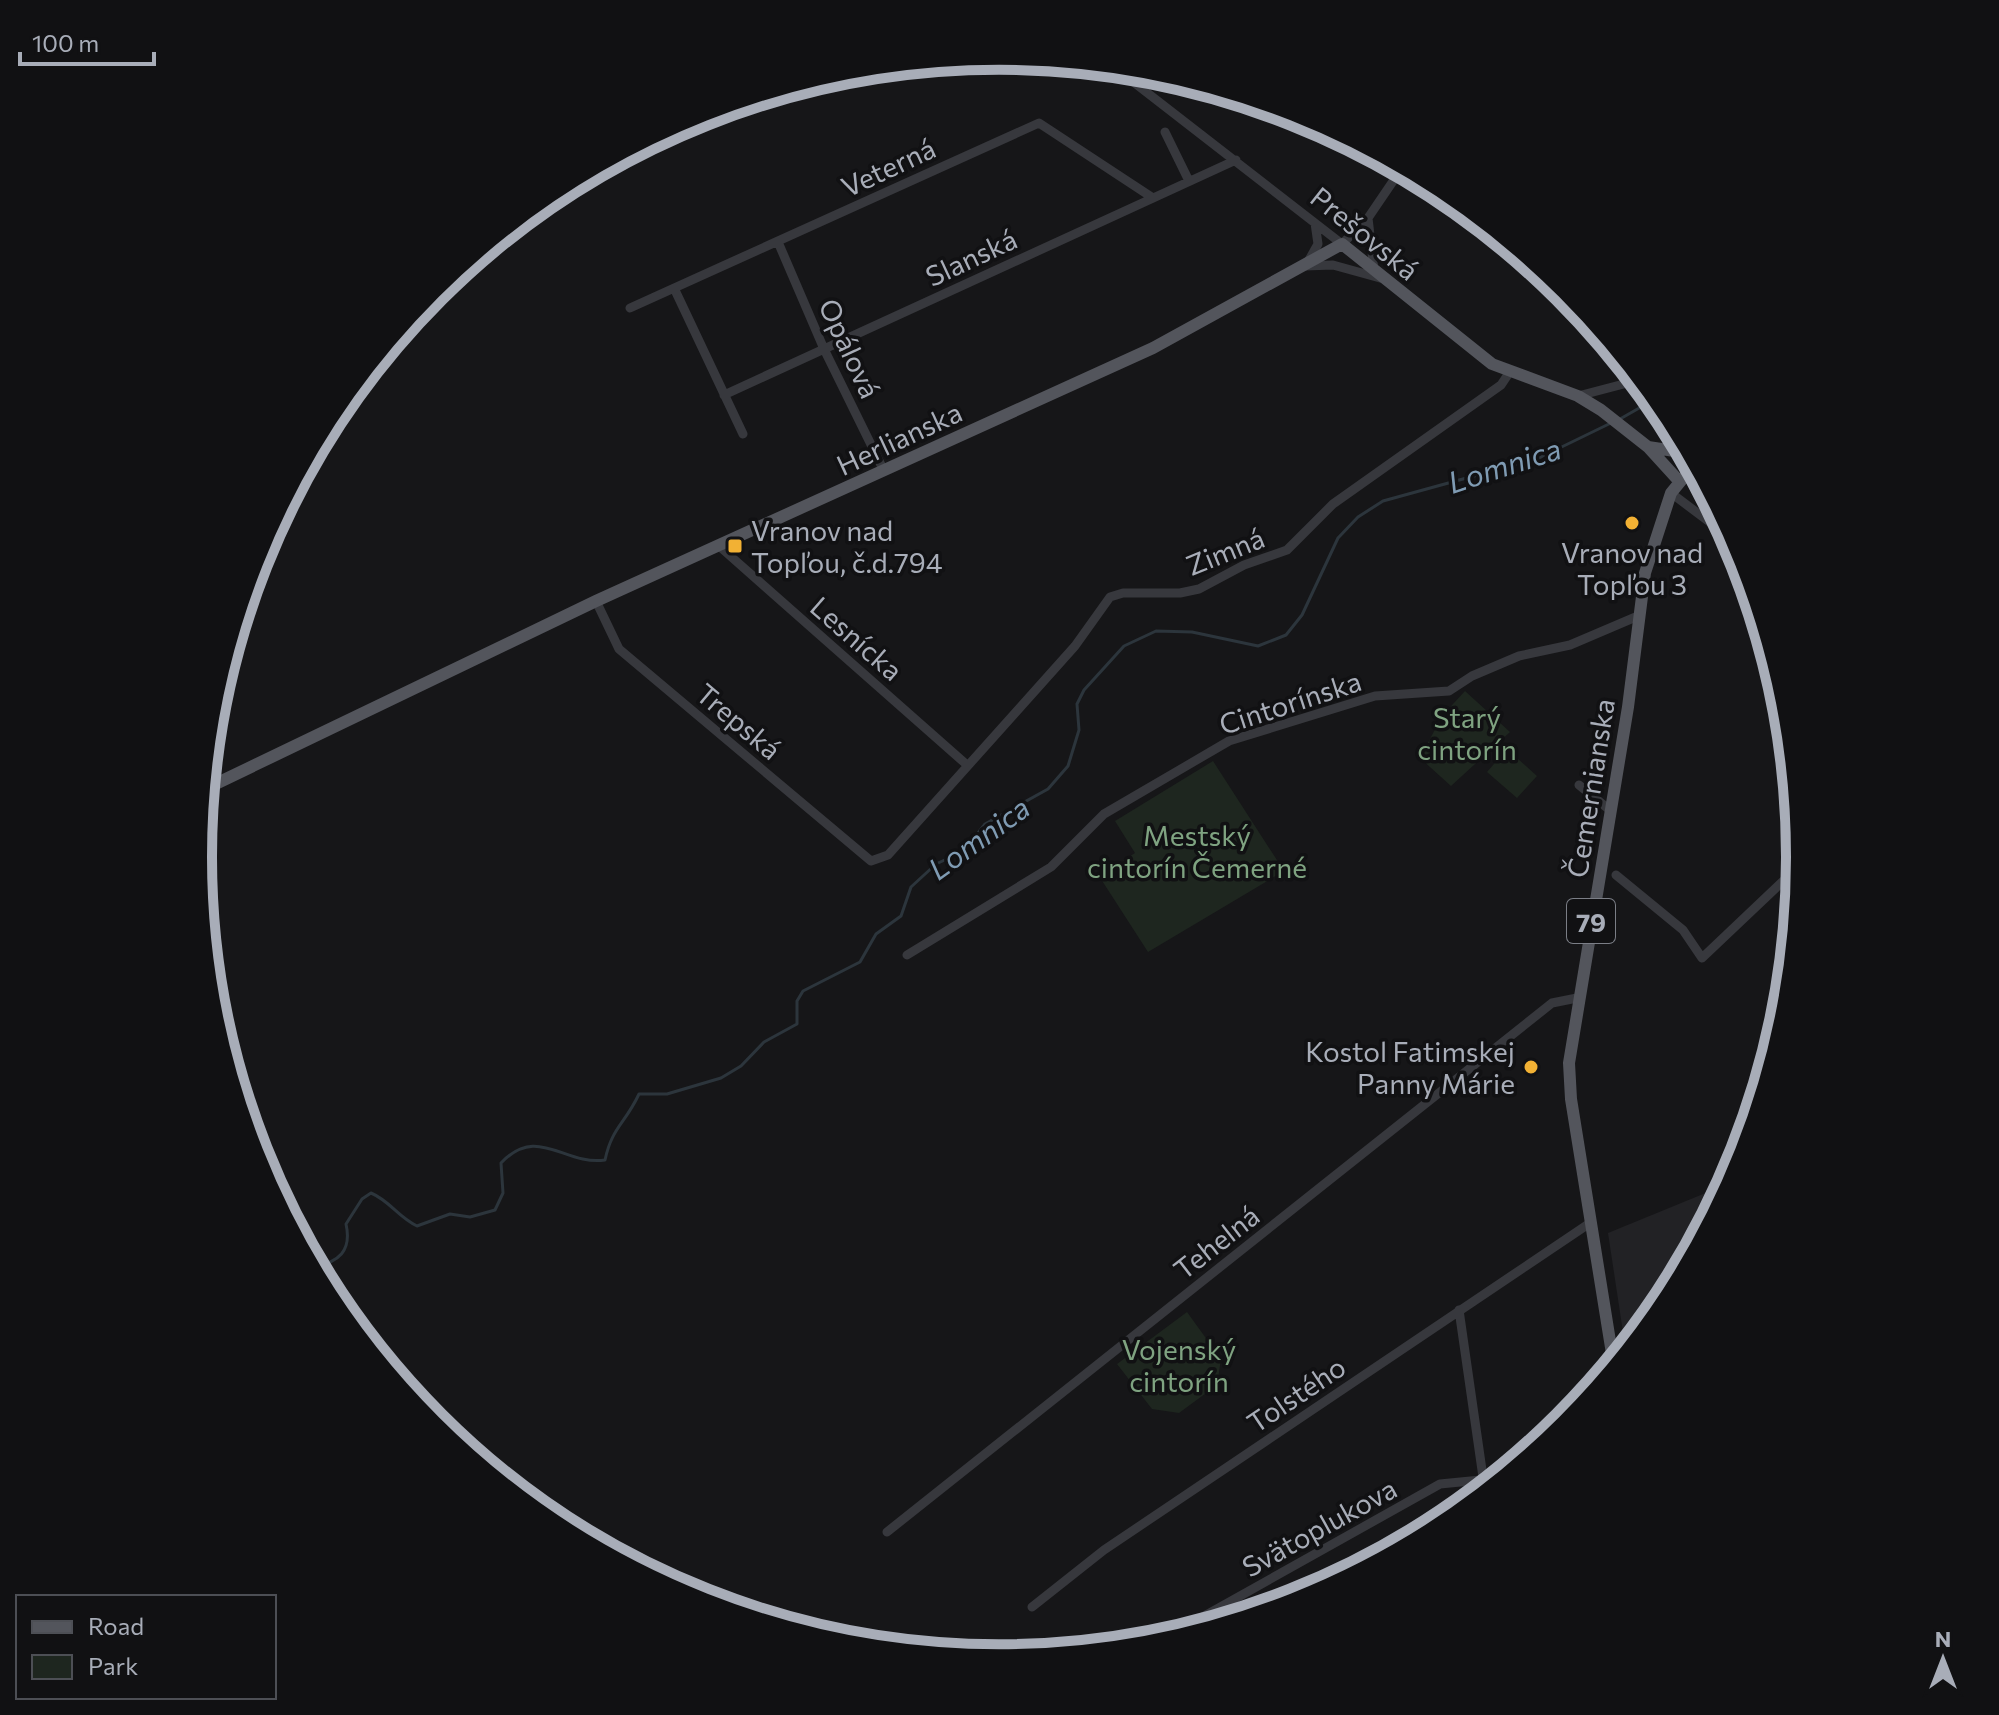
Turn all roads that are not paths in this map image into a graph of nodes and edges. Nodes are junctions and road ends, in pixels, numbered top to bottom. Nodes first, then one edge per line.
1 (1134, 82) edge
2 (1165, 132) dead end
3 (1236, 160) junction
4 (1396, 178) edge
5 (1189, 181) junction
6 (1153, 198) junction
7 (1368, 218) junction
8 (1315, 223) junction
9 (778, 242) junction
10 (1342, 244) junction
11 (1303, 264) junction
12 (1379, 276) junction
13 (674, 288) junction
14 (630, 308) dead end
15 (824, 349) junction
16 (1509, 373) junction
17 (1628, 383) edge
18 (724, 395) junction
19 (1578, 396) junction
20 (743, 434) dead end
21 (1648, 447) junction
22 (1673, 451) edge
23 (884, 471) junction
24 (1686, 473) edge
25 (1679, 481) junction
26 (1671, 493) junction
27 (1713, 525) edge
28 (719, 546) junction
29 (596, 601) junction
30 (1638, 616) junction
31 (966, 764) junction
32 (216, 784) edge
33 (1579, 785) dead end
34 (1611, 811) junction
35 (871, 861) joint
36 (1616, 875) dead end
37 (1786, 878) edge
38 (907, 955) dead end
39 (1577, 998) junction
40 (1590, 1223) junction
41 (1459, 1310) junction
42 (1612, 1352) edge
43 (1483, 1479) joint
44 (887, 1532) dead end
45 (1032, 1607) dead end
46 (1199, 1619) edge

1 - 3 street, Prešovská
2 - 5 street
3 - 5 street, Slanská
3 - 8 street, Prešovská
4 - 7 street, Herlianska
5 - 6 street, Slanská
6 - 9 street, Veterná
6 - 15 street, Slanská
7 - 10 street, Herlianska
7 - 12 street
8 - 10 street, Prešovská
8 - 11 street
9 - 13 street, Veterná
9 - 15 street, Opálová
10 - 11 main road, Herlianska
10 - 12 main road, Prešovská
11 - 12 street
11 - 23 main road, Herlianska
12 - 16 main road, Prešovská
13 - 14 street, Veterná
13 - 18 street
15 - 18 street, Slanská
15 - 23 street, Opálová
16 - 19 main road, Prešovská
16 - 31 street, Zimná
17 - 19 street
18 - 20 street
19 - 21 main road, Prešovská
21 - 22 main road
21 - 25 main road, Prešovská
23 - 28 main road, Herlianska
24 - 25 main road, Čemernianska / 79
25 - 26 main road, Čemernianska / 79
26 - 27 street
26 - 30 main road, Čemernianska / 79
28 - 29 main road, Herlianska
28 - 31 street, Lesnícka
29 - 32 main road, Herlianska
29 - 35 street, Trepská
30 - 34 main road, Čemernianska / 79
30 - 38 street, Cintorínska
31 - 35 street, Zimná
33 - 34 street
34 - 39 main road, Čemernianska / 79
36 - 37 street
39 - 40 main road, Čemernianska / 79
39 - 44 street, Tehelná
40 - 41 street, Tolstého
40 - 42 main road, Čemernianska / 79
41 - 43 street
41 - 45 street, Tolstého
43 - 46 street, Svätoplukova

